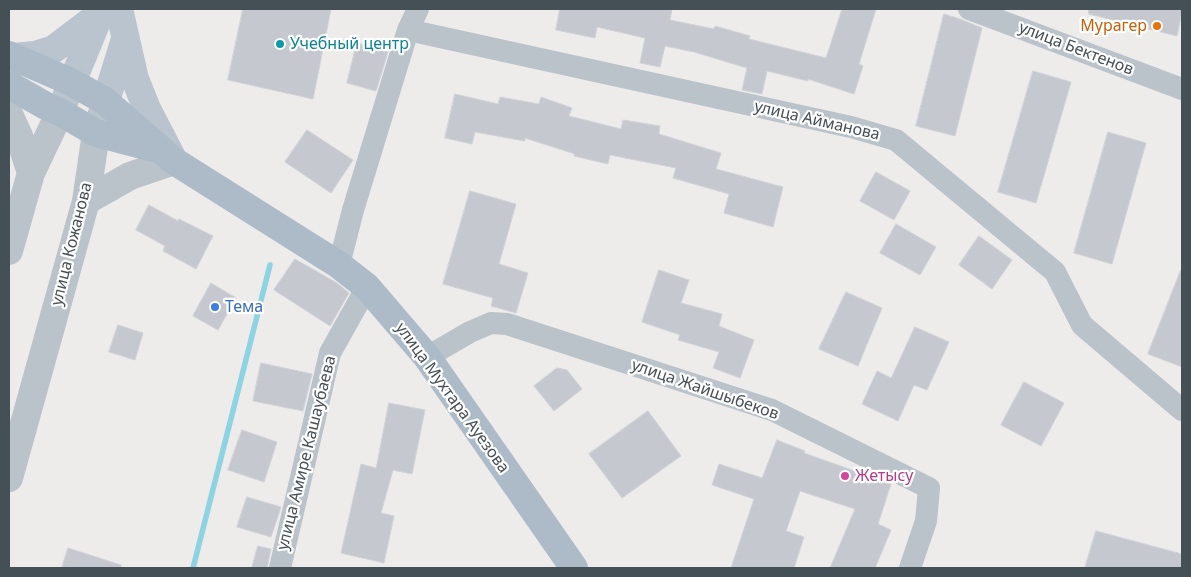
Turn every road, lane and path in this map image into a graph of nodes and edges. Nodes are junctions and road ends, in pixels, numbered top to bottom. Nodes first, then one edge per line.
1 (418, 9) edge
2 (969, 9) edge
3 (107, 10) edge
4 (408, 30) junction
5 (125, 37) junction
6 (11, 56) edge
7 (71, 82) junction
8 (9, 85) edge
9 (1182, 89) edge
10 (104, 101) junction
11 (60, 112) junction
12 (9, 114) edge
13 (96, 133) junction
14 (167, 156) junction
15 (31, 174) junction
16 (86, 201) junction
17 (9, 250) edge
18 (339, 265) junction
19 (367, 287) junction
20 (427, 358) junction
21 (1182, 410) edge
22 (9, 478) edge
23 (280, 568) edge
24 (574, 568) edge
25 (910, 568) edge

1 - 4 street
2 - 9 street, улица Бектенов
3 - 5 main road
3 - 6 main road
3 - 7 main road
4 - 18 street
4 - 21 street, улица Айманова
5 - 10 main road, улица Кожанова
5 - 14 main road
6 - 7 main road, улица Мухтара Ауезова
7 - 10 main road, улица Мухтара Ауезова
7 - 11 main road
8 - 11 main road, улица Мухтара Ауезова
10 - 13 main road, улица Кожанова
10 - 14 main road, улица Мухтара Ауезова
11 - 13 main road, улица Мухтара Ауезова
11 - 15 street
12 - 15 street
13 - 14 main road, улица Мухтара Ауезова
13 - 16 street, улица Кожанова
14 - 16 street
14 - 18 main road, улица Мухтара Ауезова
15 - 17 street
16 - 22 street, улица Кожанова
18 - 19 main road, улица Мухтара Ауезова
19 - 20 main road, улица Мухтара Ауезова
19 - 23 street, улица Амире Кашаубаева
20 - 24 main road, улица Мухтара Ауезова
20 - 25 street, улица Жайшыбеков

